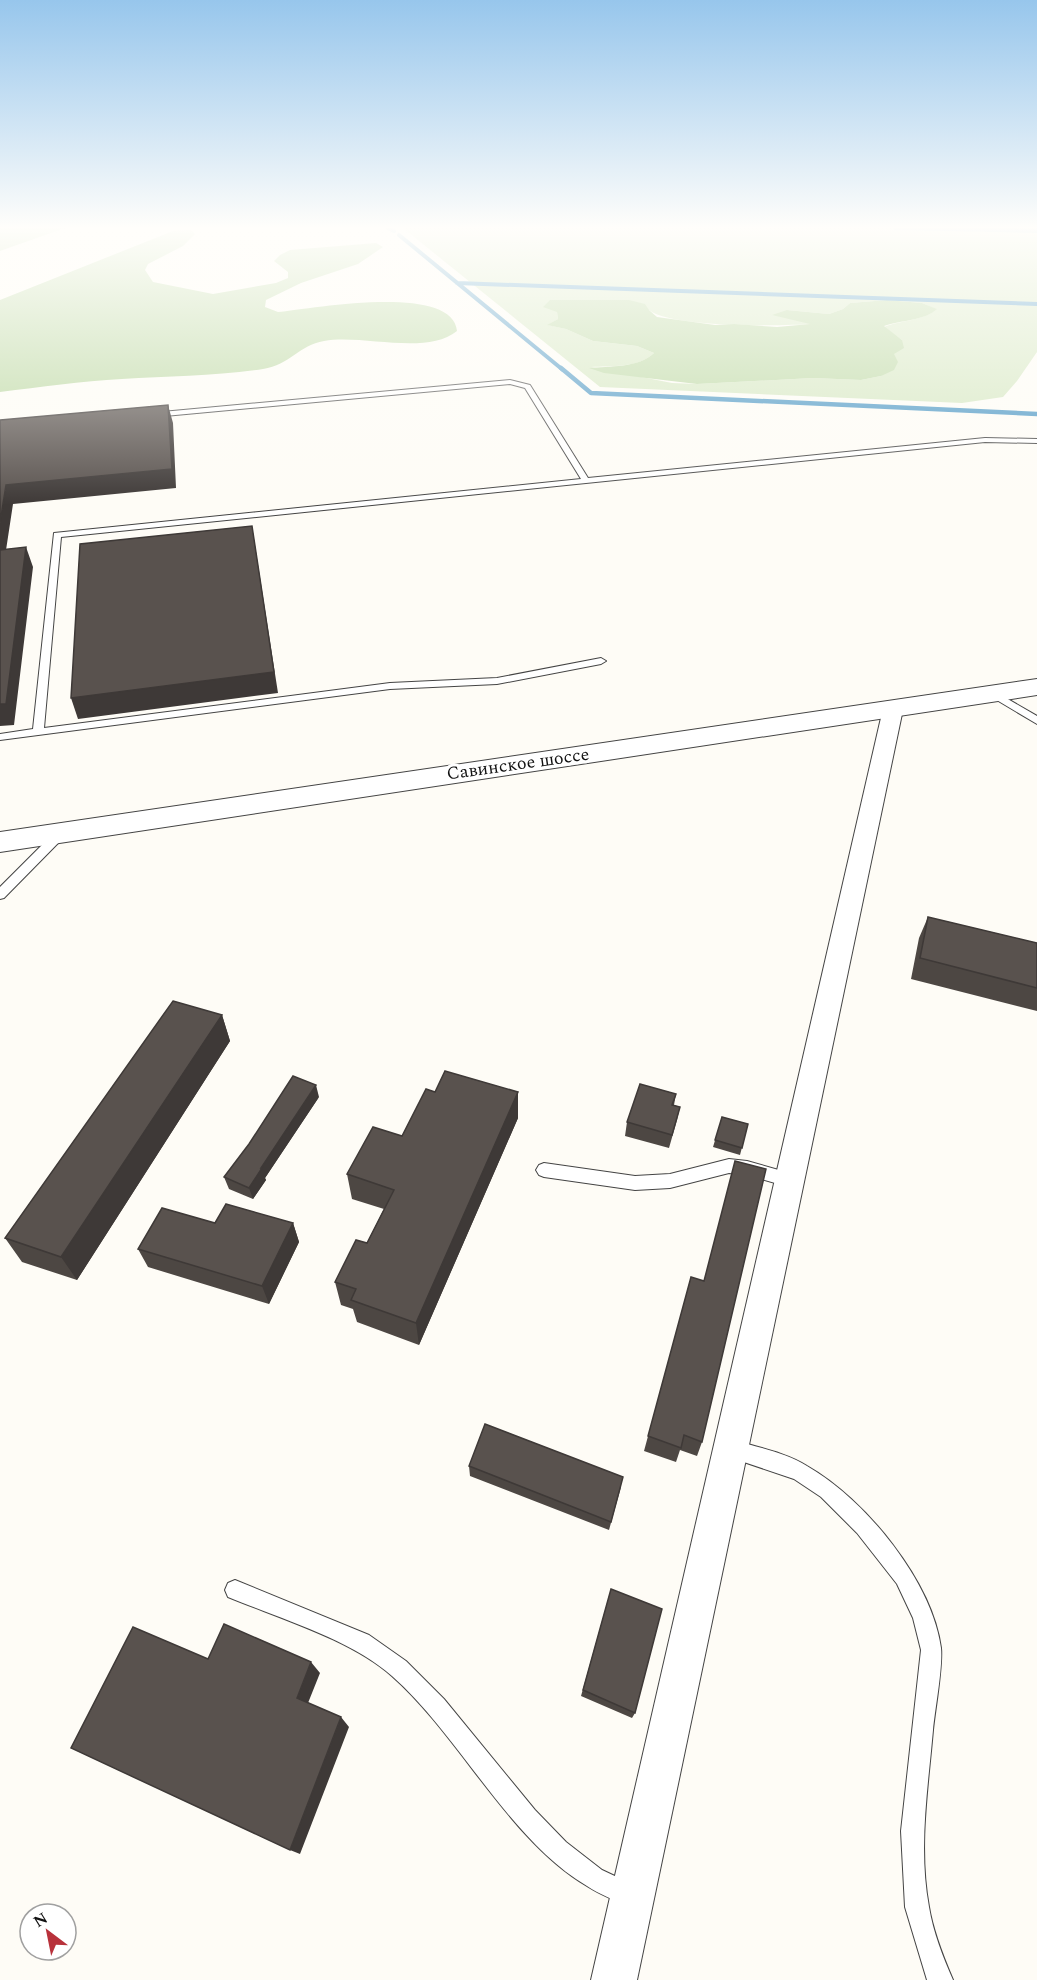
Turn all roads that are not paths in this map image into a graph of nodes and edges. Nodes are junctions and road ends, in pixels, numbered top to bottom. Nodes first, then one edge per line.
1 (147, 415) edge
2 (1037, 441) edge
3 (586, 481) junction
4 (602, 661) dead end
5 (1037, 687) edge
6 (994, 694) junction
7 (893, 709) junction
8 (1037, 721) edge
9 (38, 732) junction
10 (0, 737) edge
11 (62, 832) junction
12 (0, 842) edge
13 (0, 895) edge
14 (544, 1170) dead end
15 (789, 1180) junction
16 (730, 1448) junction
17 (235, 1590) dead end
18 (632, 1896) junction
19 (614, 1980) edge
20 (941, 1980) edge

1 - 3 lane
2 - 3 lane
3 - 9 lane
4 - 9 lane
5 - 6 street, Савинское шоссе
6 - 7 street, Савинское шоссе
6 - 8 lane
7 - 11 street, Савинское шоссе
7 - 15 street
9 - 10 lane
11 - 12 street, Савинское шоссе
11 - 13 lane
14 - 15 lane
15 - 16 street
16 - 18 street
16 - 20 lane
17 - 18 lane
18 - 19 street

